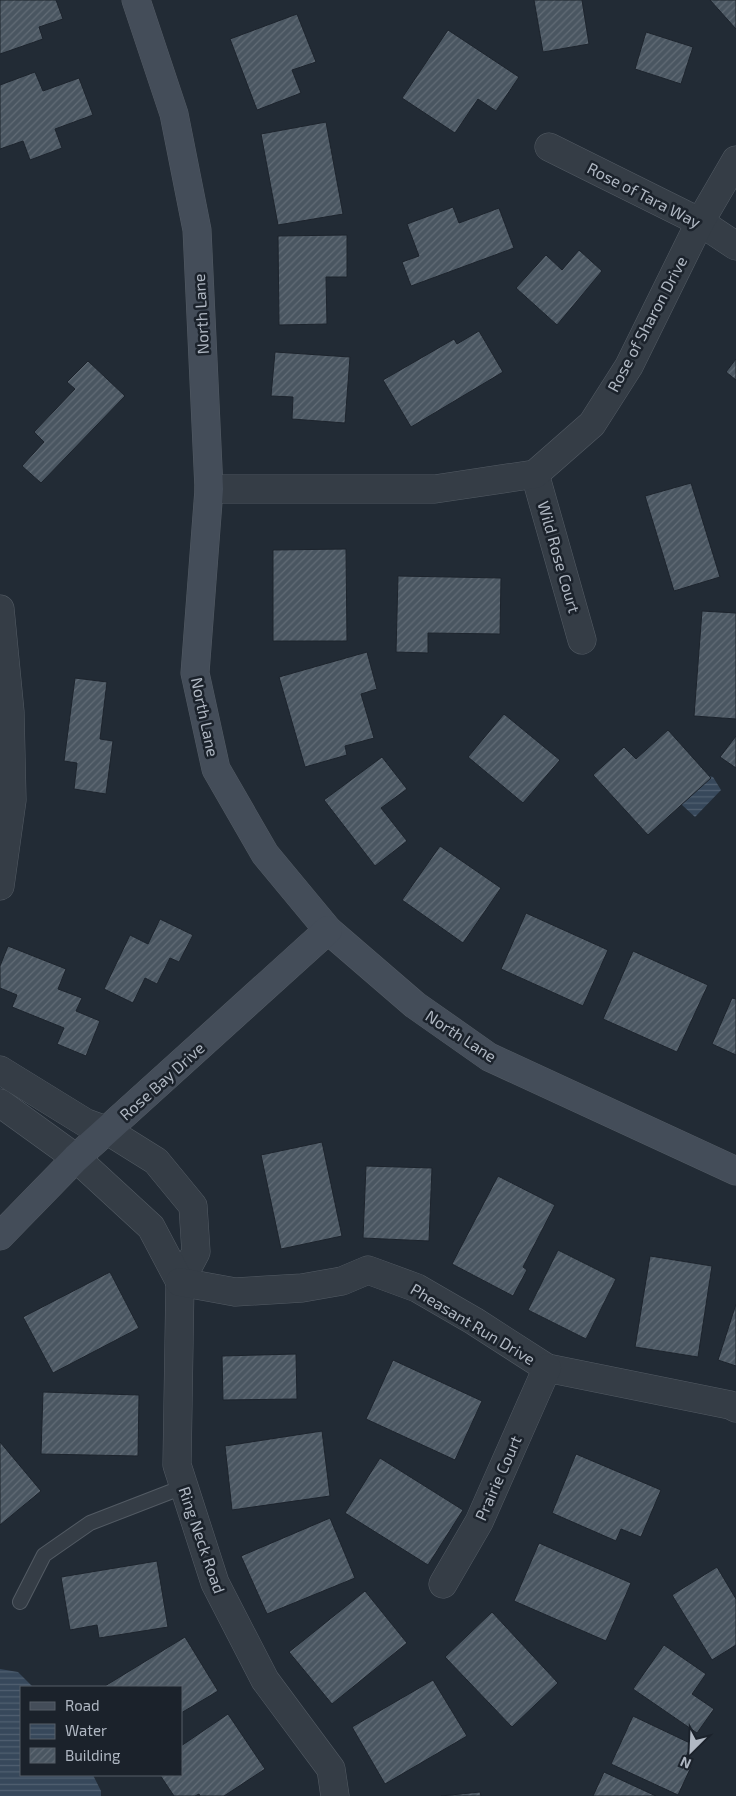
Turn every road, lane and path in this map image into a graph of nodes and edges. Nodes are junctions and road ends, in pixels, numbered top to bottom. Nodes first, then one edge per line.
1 (136, 0) edge
2 (549, 147) dead end
3 (736, 160) edge
4 (700, 222) junction
5 (736, 246) edge
6 (535, 474) junction
7 (209, 489) junction
8 (0, 609) edge
9 (582, 640) dead end
10 (0, 886) edge
11 (328, 930) junction
12 (0, 1070) edge
13 (0, 1103) edge
14 (108, 1131) junction
15 (76, 1158) junction
16 (736, 1171) edge
17 (0, 1236) edge
18 (180, 1282) junction
19 (547, 1368) junction
20 (736, 1408) edge
21 (183, 1487) junction
22 (443, 1584) dead end
23 (20, 1602) dead end
24 (336, 1796) edge

1 - 7 street, North Lane
2 - 4 street, Rose of Tara Way
3 - 4 street, Rose of Sharon Drive
4 - 5 street, Rose of Tara Way
4 - 6 street, Rose of Sharon Drive
6 - 7 street
6 - 9 street, Wild Rose Court
7 - 11 street, North Lane
8 - 10 street
11 - 14 street, Rose Bay Drive
11 - 16 street, North Lane
12 - 14 street, Ring Neck Road
13 - 15 street, Ring Neck Road
14 - 15 street, Rose Bay Drive
14 - 18 street, Ring Neck Road
15 - 17 street, Rose Bay Drive
15 - 18 street, Ring Neck Road
18 - 19 street, Pheasant Run Drive
18 - 21 street, Ring Neck Road
19 - 20 street, Pheasant Run Drive
19 - 22 street, Prairie Court
21 - 23 lane
21 - 24 street, Ring Neck Road

